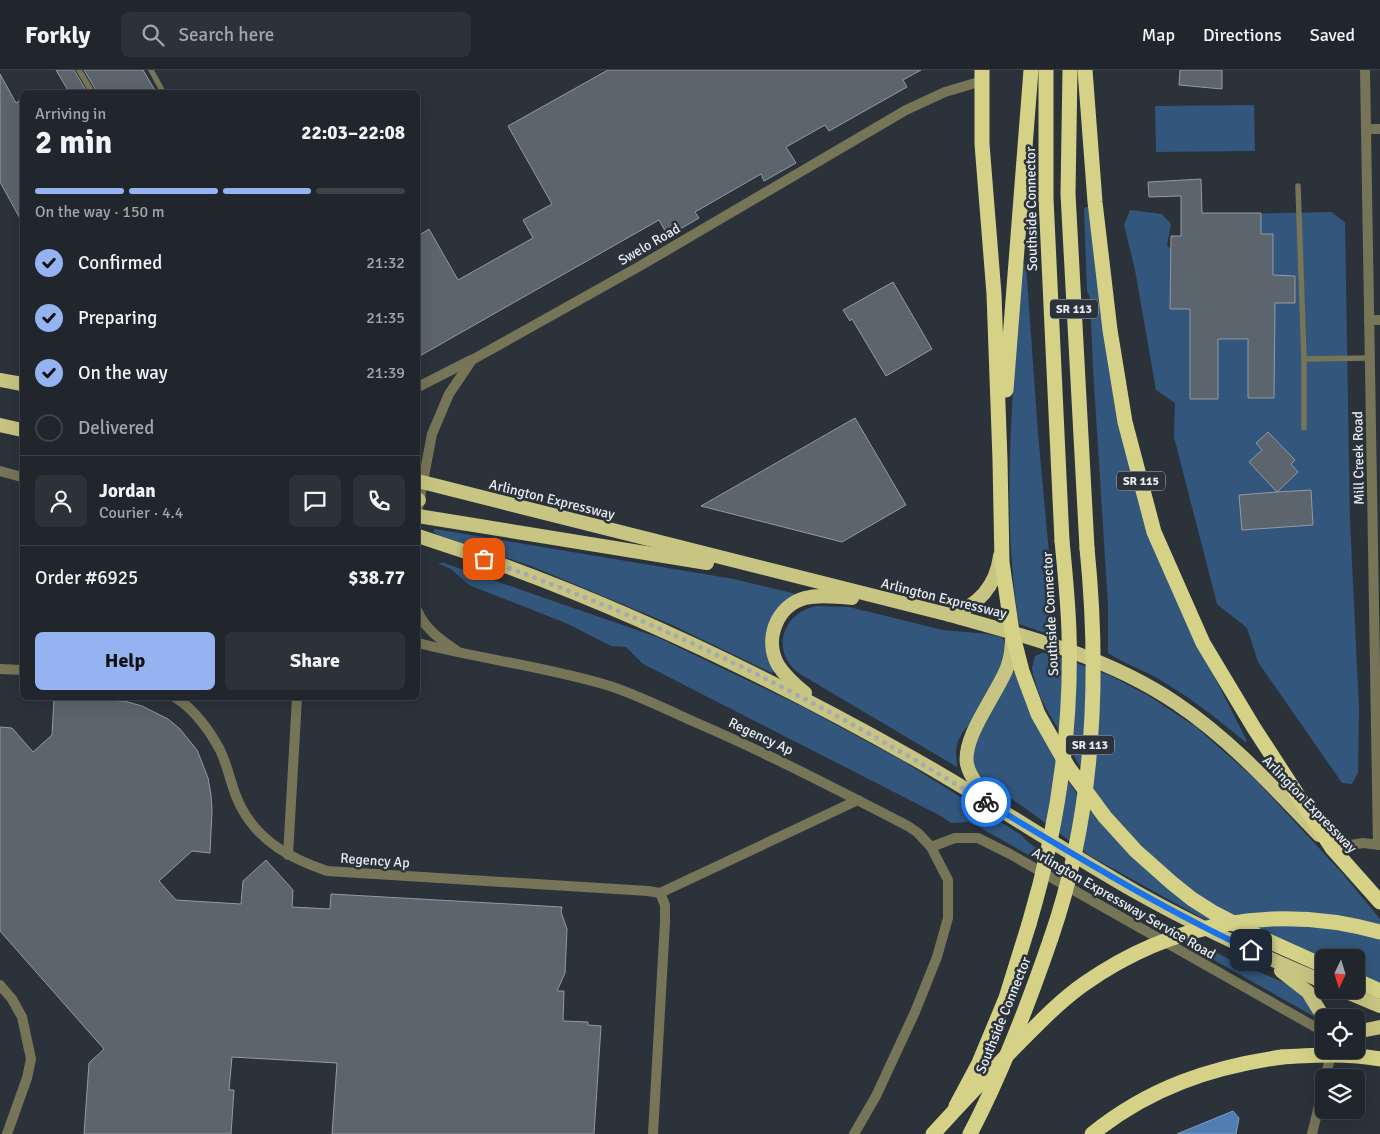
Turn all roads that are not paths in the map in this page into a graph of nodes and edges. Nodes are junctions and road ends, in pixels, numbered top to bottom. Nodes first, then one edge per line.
1 (79, 70) edge
2 (151, 70) edge
3 (1031, 70) edge
4 (1046, 70) edge
5 (1070, 70) edge
6 (1085, 70) edge
7 (1365, 70) edge
8 (982, 76) edge
9 (91, 90) edge
10 (162, 90) edge
11 (1367, 129) junction
12 (1380, 129) edge
13 (1298, 186) dead end
14 (1369, 320) junction
15 (1380, 320) edge
16 (1370, 358) junction
17 (472, 360) junction
18 (1304, 360) junction
19 (0, 380) edge
20 (20, 384) edge
21 (420, 386) edge
22 (0, 425) edge
23 (1304, 428) dead end
24 (20, 430) edge
25 (1000, 460) junction
26 (0, 471) edge
27 (20, 476) edge
28 (420, 482) edge
29 (1376, 514) edge
30 (420, 516) edge
31 (420, 537) edge
32 (1001, 543) junction
33 (790, 576) junction
34 (909, 606) junction
35 (950, 615) junction
36 (420, 617) edge
37 (1012, 632) junction
38 (420, 644) edge
39 (462, 654) junction
40 (0, 669) edge
41 (20, 670) edge
42 (178, 700) edge
43 (297, 700) edge
44 (1378, 701) edge
45 (830, 712) junction
46 (858, 800) junction
47 (1026, 826) junction
48 (1379, 845) edge
49 (931, 847) junction
50 (1332, 848) junction
51 (288, 855) junction
52 (660, 893) junction
53 (1380, 902) edge
54 (1380, 932) edge
55 (1227, 939) junction
56 (1315, 962) edge
57 (1315, 978) edge
58 (1365, 984) edge
59 (0, 985) edge
60 (1380, 991) edge
61 (1363, 999) edge
62 (1380, 1006) edge
63 (1319, 1009) edge
64 (1315, 1027) edge
65 (1380, 1027) edge
66 (1365, 1030) edge
67 (1365, 1056) edge
68 (1380, 1059) edge
69 (1380, 1064) edge
70 (1316, 1119) edge
71 (8, 1134) edge
72 (653, 1134) edge
73 (854, 1134) edge
74 (933, 1134) edge
75 (940, 1134) edge
76 (970, 1134) edge
77 (1092, 1134) edge
78 (1312, 1134) edge

1 - 9 lane
2 - 10 lane
3 - 25 highway
4 - 75 highway, Southside Connector / SR 113, bridge
5 - 76 highway, Southside Connector / SR 113, bridge
6 - 50 highway, SR 115
7 - 11 street, Mill Creek Road
8 - 17 street, Swelo Road
8 - 25 highway
11 - 12 street
11 - 14 street, Mill Creek Road
13 - 18 lane
14 - 15 street
14 - 16 street, Mill Creek Road
16 - 18 lane
16 - 29 street, Mill Creek Road
17 - 21 street
17 - 28 street, Swelo Road
18 - 23 lane
19 - 20 highway
22 - 24 highway
25 - 32 highway
26 - 27 street
28 - 33 highway, Arlington Expressway
29 - 44 street, Mill Creek Road
30 - 33 highway
31 - 45 highway
32 - 35 highway
32 - 37 highway
33 - 34 highway, Arlington Expressway
34 - 35 highway, Arlington Expressway
34 - 45 highway
35 - 37 highway, Arlington Expressway
36 - 39 street
37 - 47 highway
37 - 50 highway, Arlington Expressway
37 - 56 highway
38 - 39 street, Regency Ap
39 - 46 street, Regency Ap
40 - 41 street
42 - 51 street, Regency Ap
43 - 51 street
44 - 48 street, Mill Creek Road
45 - 47 highway
46 - 49 street, Regency Ap
46 - 52 street
47 - 55 highway
48 - 50 street
49 - 64 street, Arlington Expressway Service Road
49 - 73 street, Regency Ap
50 - 53 highway, Arlington Expressway / SR 115
51 - 52 street, Regency Ap
52 - 72 street
54 - 74 highway, bridge
55 - 57 highway
55 - 63 highway
58 - 60 highway
59 - 71 street
61 - 62 highway
65 - 66 highway
67 - 69 street
68 - 77 highway, bridge
70 - 78 street

